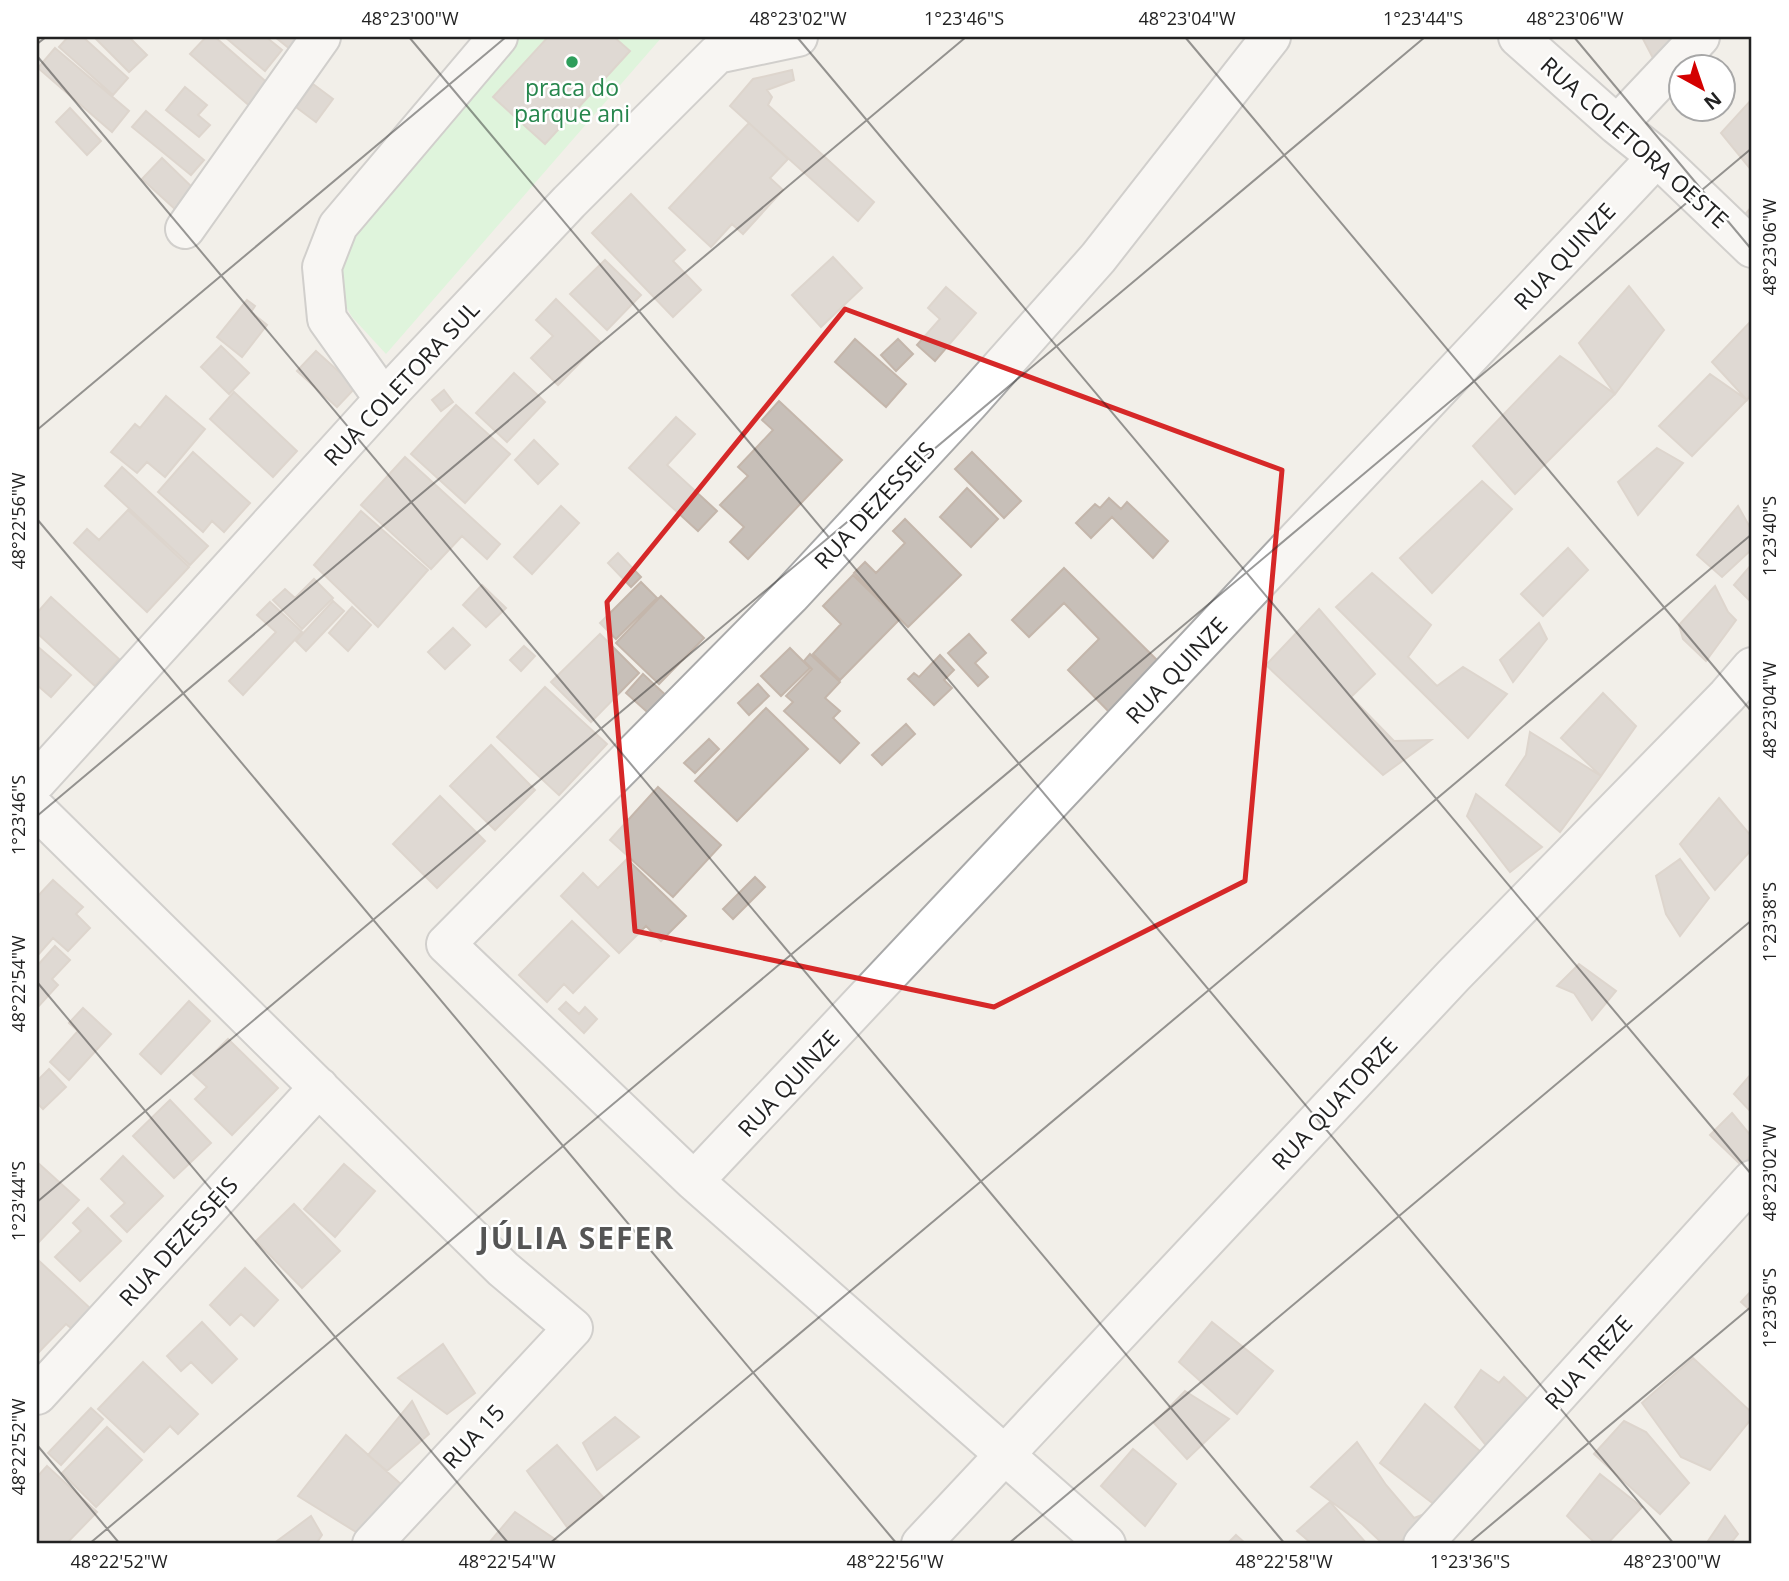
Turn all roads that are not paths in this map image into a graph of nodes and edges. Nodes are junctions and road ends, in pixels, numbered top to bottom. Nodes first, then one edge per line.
1 (321, 37) edge
2 (498, 37) edge
3 (798, 37) edge
4 (1271, 37) edge
5 (1518, 37) edge
6 (1700, 37) edge
7 (710, 45) edge
8 (1617, 125) junction
9 (1657, 157) junction
10 (184, 229) dead end
11 (1752, 248) edge
12 (384, 399) junction
13 (1752, 667) edge
14 (37, 781) edge
15 (37, 810) edge
16 (318, 1087) junction
17 (1752, 1180) edge
18 (694, 1181) junction
19 (37, 1395) edge
20 (1003, 1455) junction
21 (372, 1544) edge
22 (921, 1544) edge
23 (1106, 1544) edge
24 (1423, 1544) edge

1 - 10 street
2 - 12 street
3 - 7 street, RUA COLETORA SUL
4 - 18 street, RUA DEZESSEIS
5 - 8 street, RUA COLETORA OESTE
6 - 8 street
7 - 12 street, RUA COLETORA SUL
8 - 9 street, RUA COLETORA OESTE
9 - 11 street, RUA COLETORA OESTE
9 - 18 street, RUA QUINZE
12 - 14 street, RUA COLETORA SUL
13 - 20 street, RUA QUATORZE
15 - 16 street
16 - 19 street, RUA DEZESSEIS
16 - 21 street, RUA 15
17 - 24 street, RUA TREZE
18 - 20 street
20 - 22 street, RUA QUATORZE
20 - 23 street

